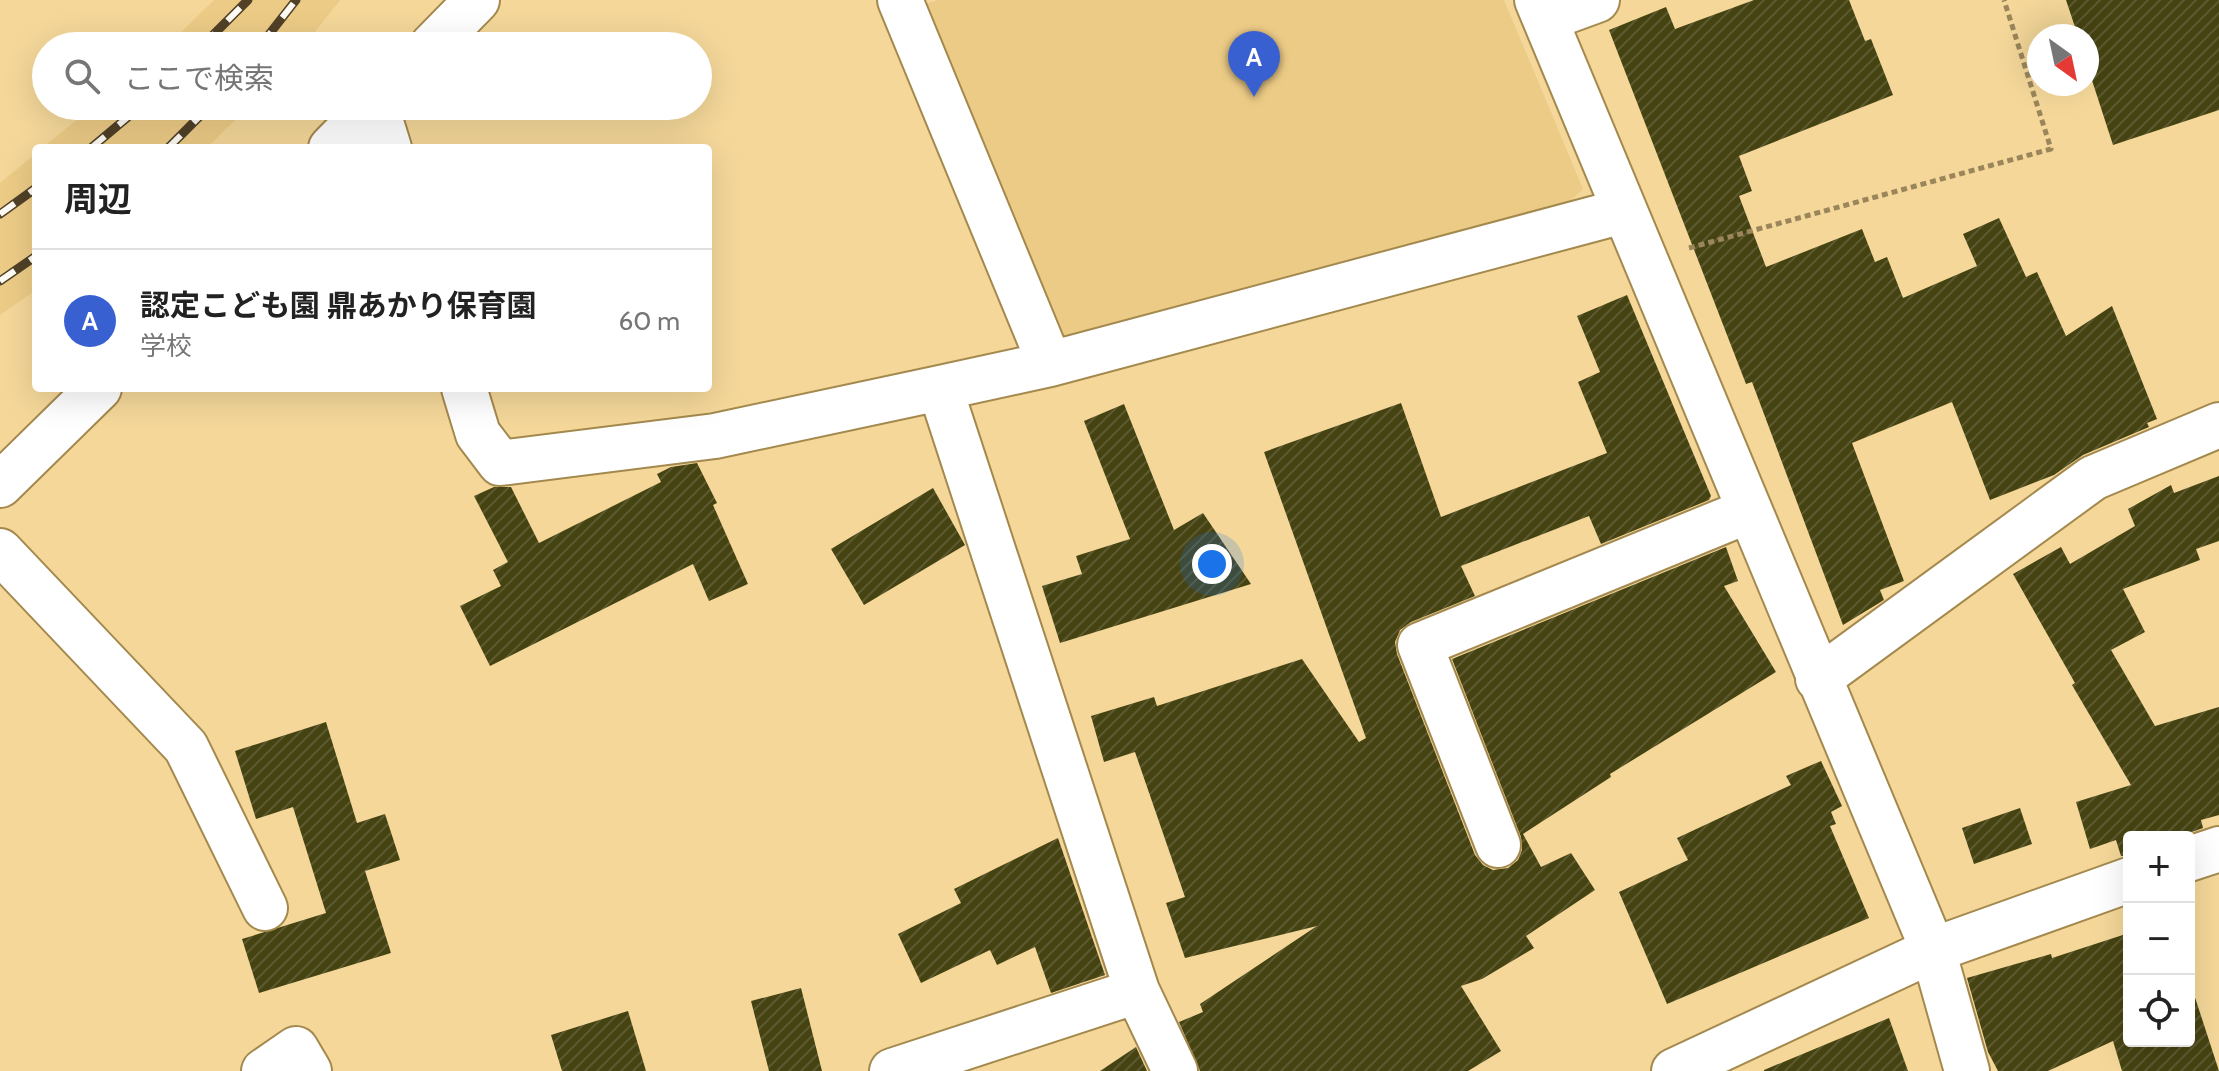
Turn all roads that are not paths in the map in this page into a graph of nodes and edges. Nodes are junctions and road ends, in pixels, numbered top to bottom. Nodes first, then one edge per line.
1 (477, 0) edge
2 (900, 0) edge
3 (1597, 0) edge
4 (1541, 9) edge
5 (446, 32) edge
6 (360, 120) edge
7 (379, 120) edge
8 (335, 144) edge
9 (388, 144) edge
10 (1623, 211) junction
11 (1050, 364) junction
12 (940, 388) junction
13 (95, 392) edge
14 (465, 392) edge
15 (2219, 425) edge
16 (0, 485) edge
17 (1748, 511) junction
18 (0, 551) edge
19 (1818, 679) junction
20 (1498, 845) dead end
21 (2219, 849) edge
22 (2195, 857) edge
23 (2123, 882) edge
24 (265, 908) dead end
25 (1933, 950) junction
26 (1137, 991) junction
27 (264, 1071) edge
28 (309, 1071) edge
29 (892, 1071) edge
30 (1175, 1071) edge
31 (1674, 1071) edge
32 (1967, 1071) edge

1 - 5 street
2 - 11 street
3 - 4 street
4 - 10 street
6 - 8 street
7 - 9 street
10 - 11 street
10 - 17 street
11 - 12 street
12 - 14 street
12 - 26 street
13 - 16 street
15 - 19 street
17 - 19 street
17 - 20 street
18 - 24 street
19 - 25 street
21 - 22 street
23 - 25 street
25 - 31 street
25 - 32 street
26 - 29 street
26 - 30 street
27 - 28 street

